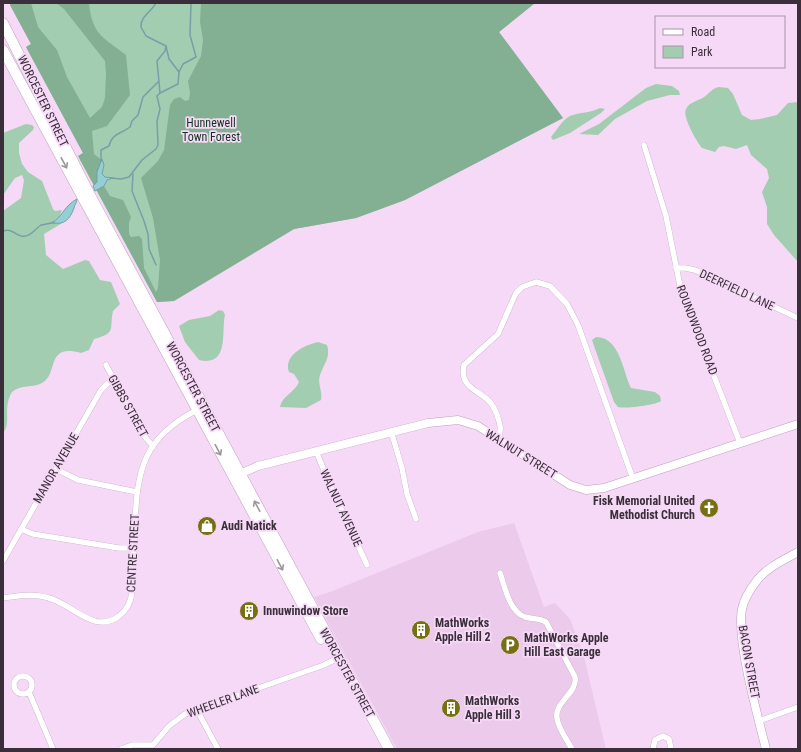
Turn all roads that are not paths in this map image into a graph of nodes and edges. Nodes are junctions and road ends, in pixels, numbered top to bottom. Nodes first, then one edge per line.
1 (3, 23) edge
2 (3, 50) edge
3 (644, 145) dead end
4 (676, 268) junction
5 (798, 318) edge
6 (106, 365) dead end
7 (113, 378) junction
8 (197, 410) junction
9 (798, 424) edge
10 (391, 431) junction
11 (498, 439) junction
12 (740, 444) junction
13 (153, 446) junction
14 (316, 451) junction
15 (56, 468) junction
16 (240, 474) junction
17 (633, 479) junction
18 (136, 492) junction
19 (416, 519) dead end
20 (21, 529) junction
21 (134, 548) junction
22 (798, 552) edge
23 (3, 561) edge
24 (367, 564) dead end
25 (500, 573) dead end
26 (3, 598) edge
27 (334, 660) junction
28 (29, 692) dead end
29 (798, 707) edge
30 (197, 710) junction
31 (759, 721) junction
32 (53, 749) edge
33 (121, 749) edge
34 (218, 749) edge
35 (382, 749) edge
36 (389, 749) edge
37 (572, 749) edge
38 (653, 749) edge
39 (671, 749) edge
40 (766, 749) edge

1 - 16 highway, WORCESTER STREET
2 -> 8 highway, WORCESTER STREET
3 - 4 street, ROUNDWOOD ROAD
4 - 5 street, DEERFIELD LANE
4 - 12 street, ROUNDWOOD ROAD
6 - 7 street, GIBBS STREET
7 - 13 street, GIBBS STREET
7 - 15 street, MANOR AVENUE
8 - 13 street, CENTRE STREET
8 -> 27 highway, WORCESTER STREET
9 - 12 street, WALNUT STREET
10 - 11 street, WALNUT STREET
10 - 14 street, WALNUT STREET
10 - 19 street
11 - 17 street, WALNUT STREET
11 - 17 street
12 - 17 street, WALNUT STREET
13 - 18 street, CENTRE STREET
14 - 16 street, WALNUT STREET
14 - 24 street, WALNUT AVENUE
15 - 18 street
15 - 20 street, MANOR AVENUE
36 -> 16 highway, WORCESTER STREET
18 - 21 street, CENTRE STREET
20 - 21 street
20 - 23 street, MANOR AVENUE
21 - 26 street, CENTRE STREET
22 - 31 street, BACON STREET
25 - 37 street
27 - 30 street, WHEELER LANE
27 - 35 highway, WORCESTER STREET
28 - 32 street
29 - 31 street
30 - 33 street, WHEELER LANE
30 - 34 street
31 - 40 street, BACON STREET
38 - 39 street

